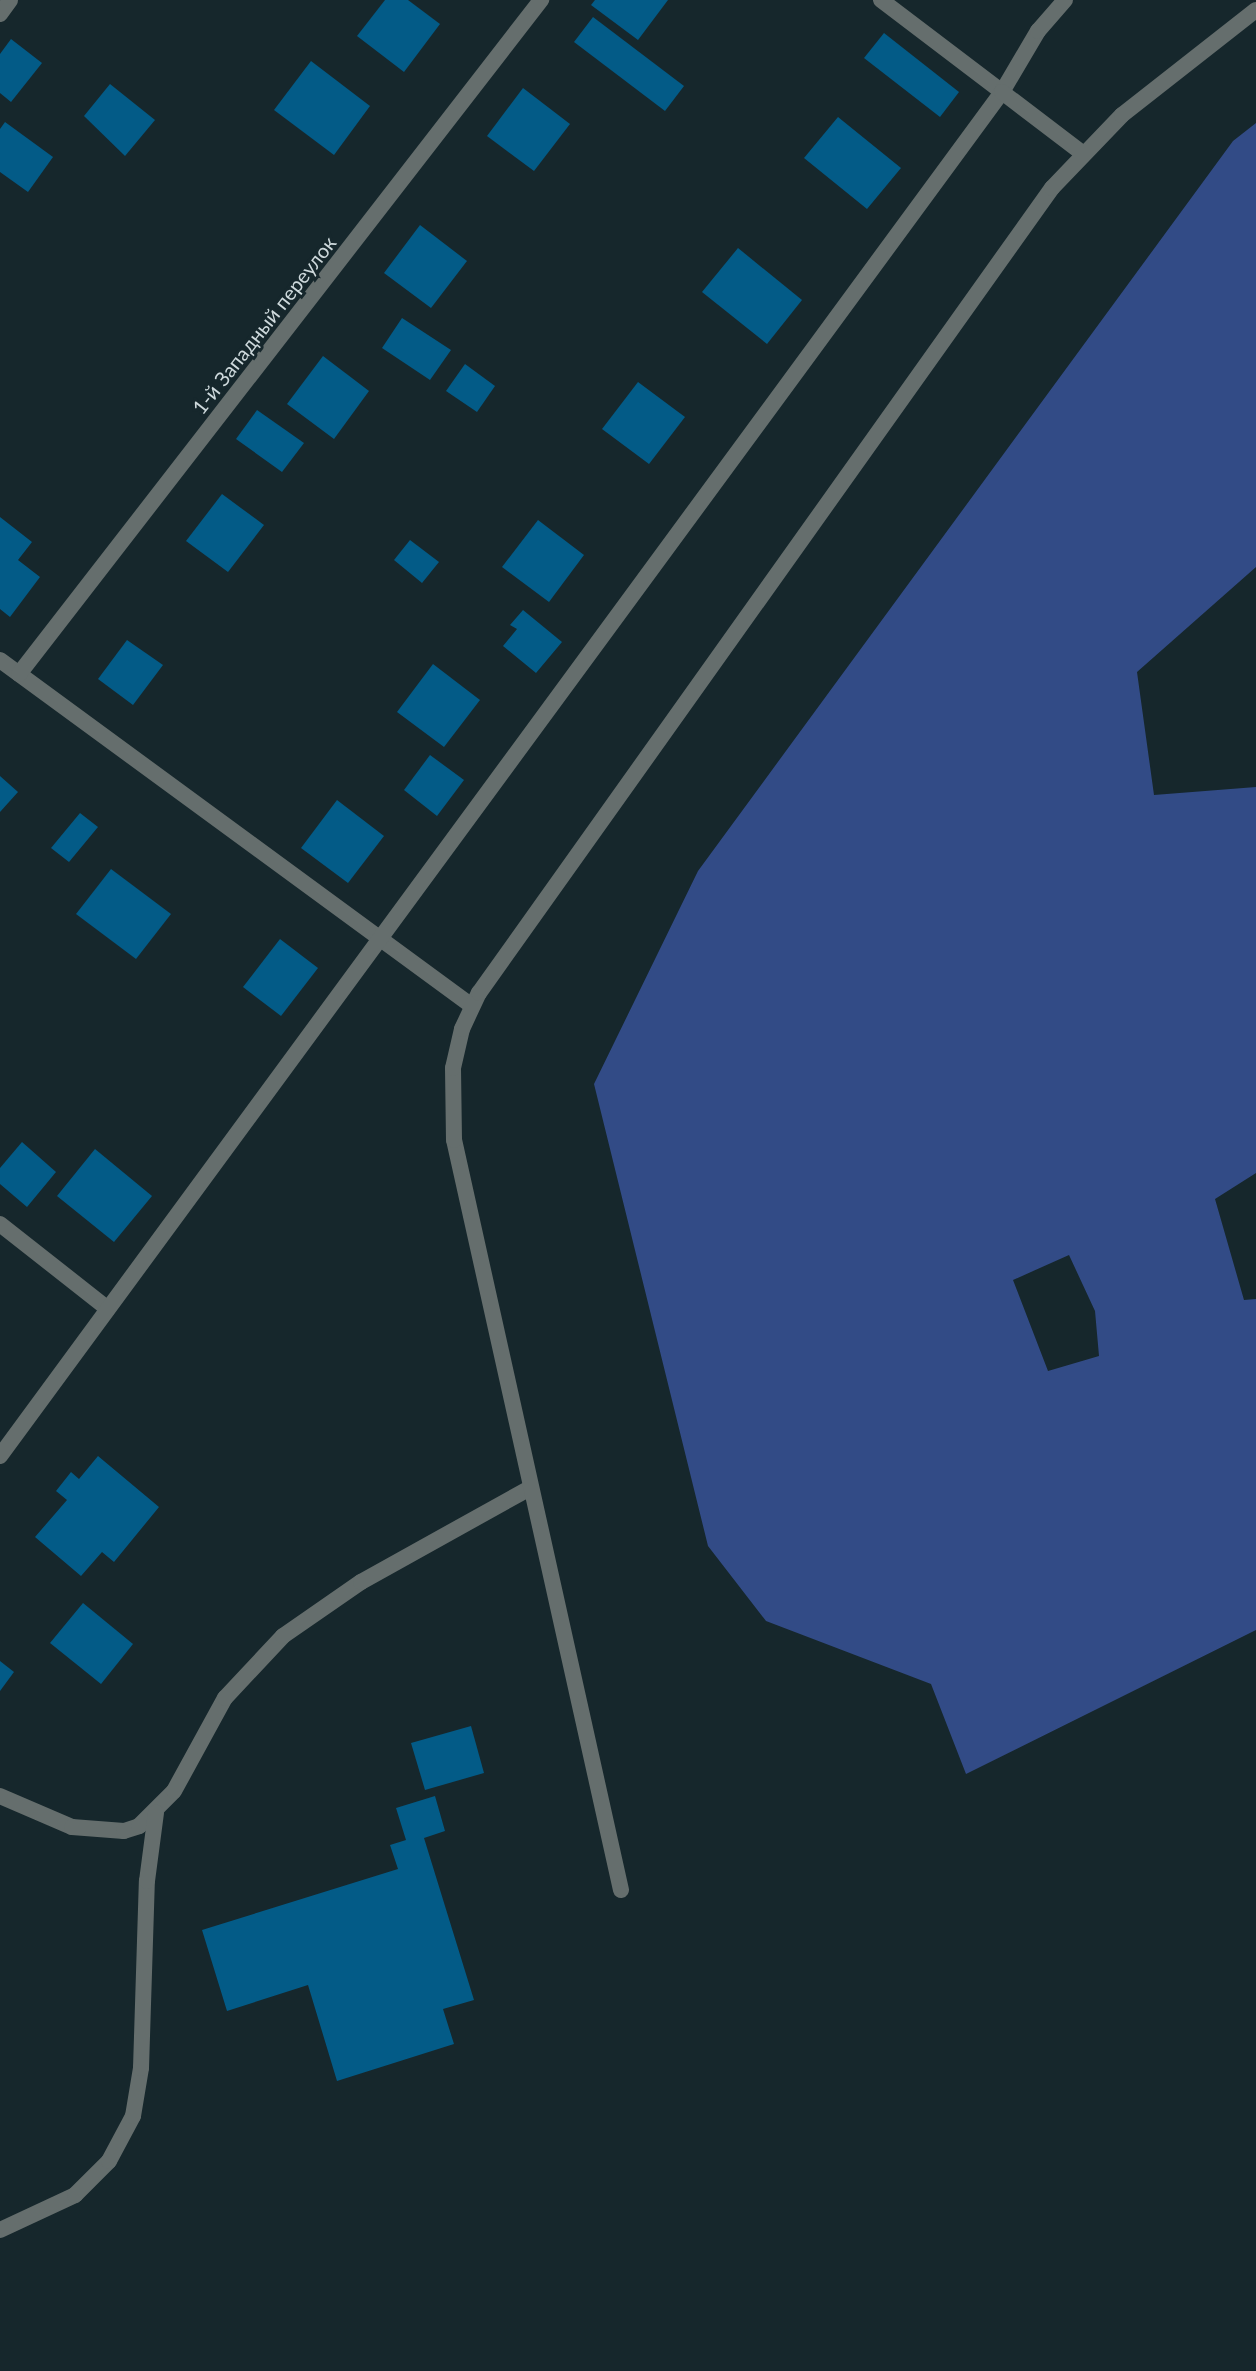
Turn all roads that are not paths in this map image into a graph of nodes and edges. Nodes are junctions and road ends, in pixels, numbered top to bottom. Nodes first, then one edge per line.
1 (10, 0) edge
2 (541, 0) edge
3 (881, 0) edge
4 (1065, 0) edge
5 (1256, 10) edge
6 (0, 14) edge
7 (1002, 92) junction
8 (1082, 153) junction
9 (0, 660) edge
10 (19, 674) junction
11 (378, 942) junction
12 (472, 1006) junction
13 (0, 1224) edge
14 (108, 1309) junction
15 (0, 1456) edge
16 (530, 1488) junction
17 (0, 1796) edge
18 (156, 1813) junction
19 (621, 1890) dead end
20 (0, 2230) edge

1 - 6 lane
2 - 10 lane, 1-й Западный переулок
3 - 7 lane
4 - 7 lane
5 - 8 lane
7 - 8 lane
7 - 11 lane
8 - 12 lane
9 - 10 lane
10 - 11 lane
11 - 12 lane
11 - 14 lane
12 - 16 lane
13 - 14 lane
14 - 15 lane
16 - 18 lane
16 - 19 lane
17 - 18 lane
18 - 20 lane

